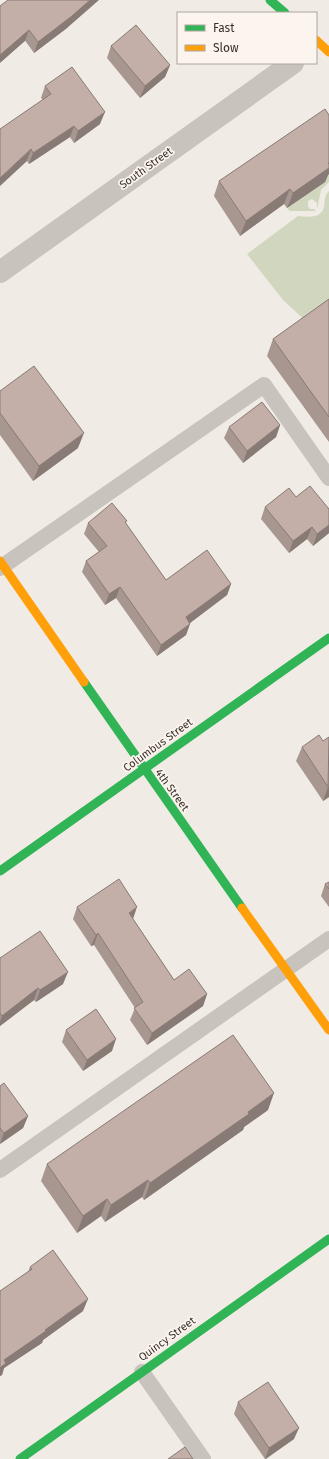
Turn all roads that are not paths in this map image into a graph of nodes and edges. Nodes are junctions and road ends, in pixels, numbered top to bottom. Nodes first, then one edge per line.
1 (270, 0) edge
2 (286, 0) edge
3 (284, 12) edge
4 (290, 12) edge
5 (292, 64) edge
6 (0, 272) edge
7 (329, 478) edge
8 (1, 565) edge
9 (329, 638) edge
10 (144, 770) junction
11 (0, 871) edge
12 (329, 939) edge
13 (286, 969) junction
14 (329, 1030) edge
15 (0, 1170) edge
16 (329, 1239) edge
17 (142, 1372) junction
18 (20, 1459) edge
19 (203, 1459) edge

1 - 3 street
2 - 4 street
5 - 6 street, South Street
7 - 8 lane
8 - 10 street, 4th Street
9 - 10 street, Columbus Street
10 - 11 street, Columbus Street
10 - 13 street, 4th Street
12 - 13 lane
13 - 14 street, 4th Street
13 - 15 lane
16 - 17 street, Quincy Street
17 - 18 street, Quincy Street
17 - 19 lane

